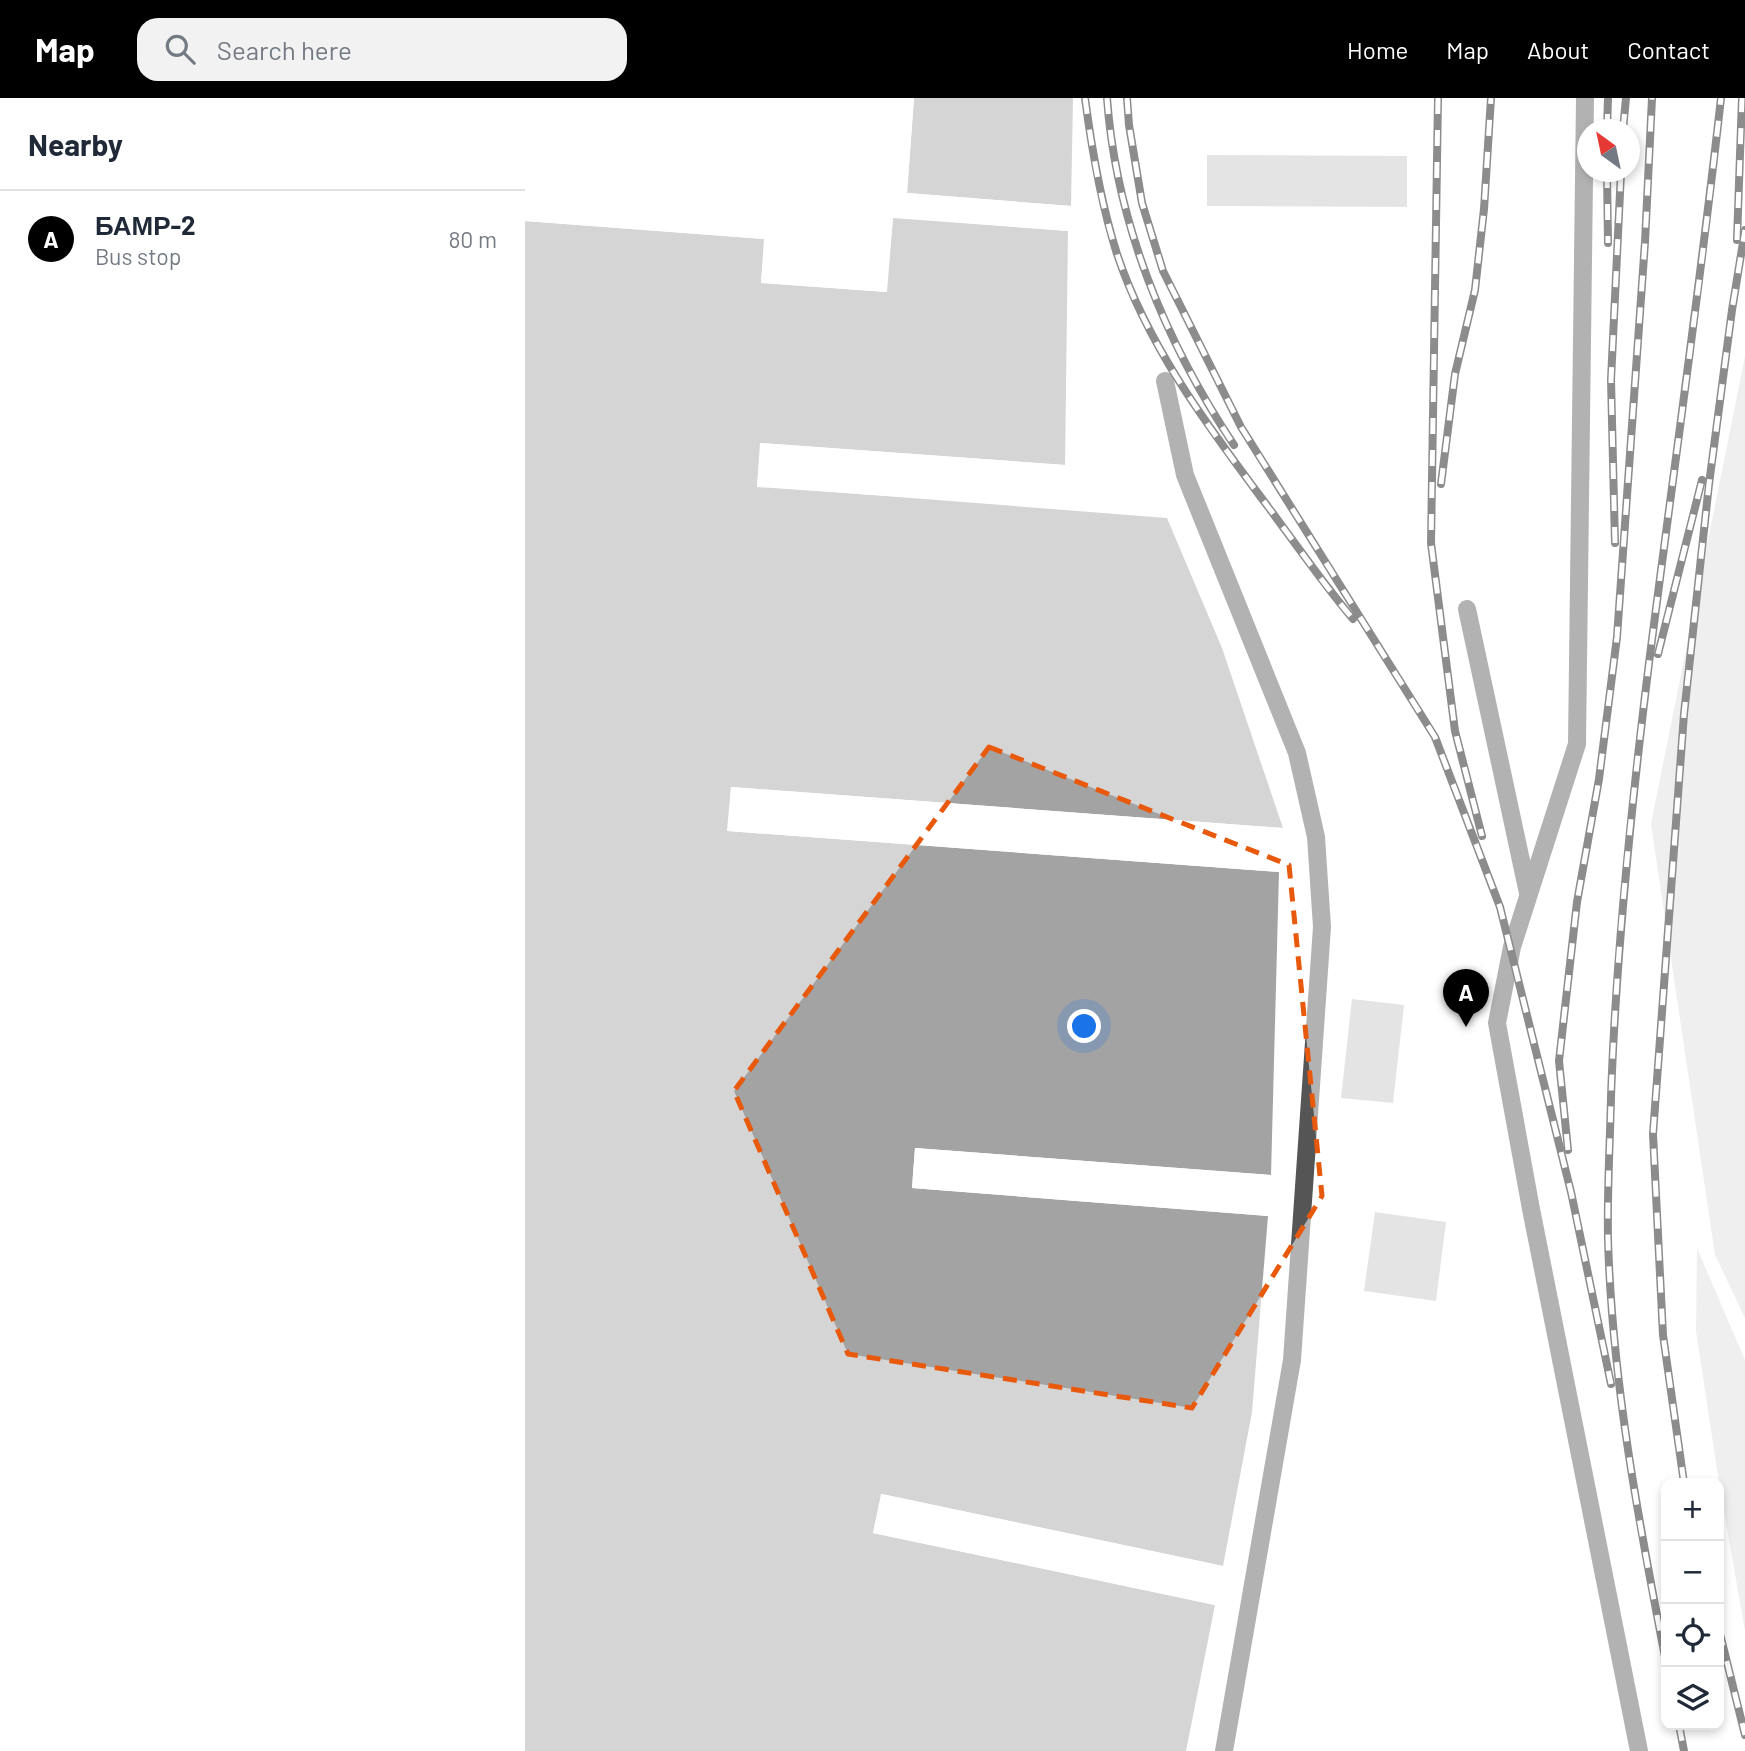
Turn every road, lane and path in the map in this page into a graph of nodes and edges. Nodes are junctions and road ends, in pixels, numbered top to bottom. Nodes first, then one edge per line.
1 (1585, 98) edge
2 (1165, 381) dead end
3 (1467, 609) dead end
4 (1529, 896) junction
5 (1224, 1751) edge
6 (1639, 1751) edge

1 - 4 street
2 - 5 street
3 - 4 street
4 - 6 street

